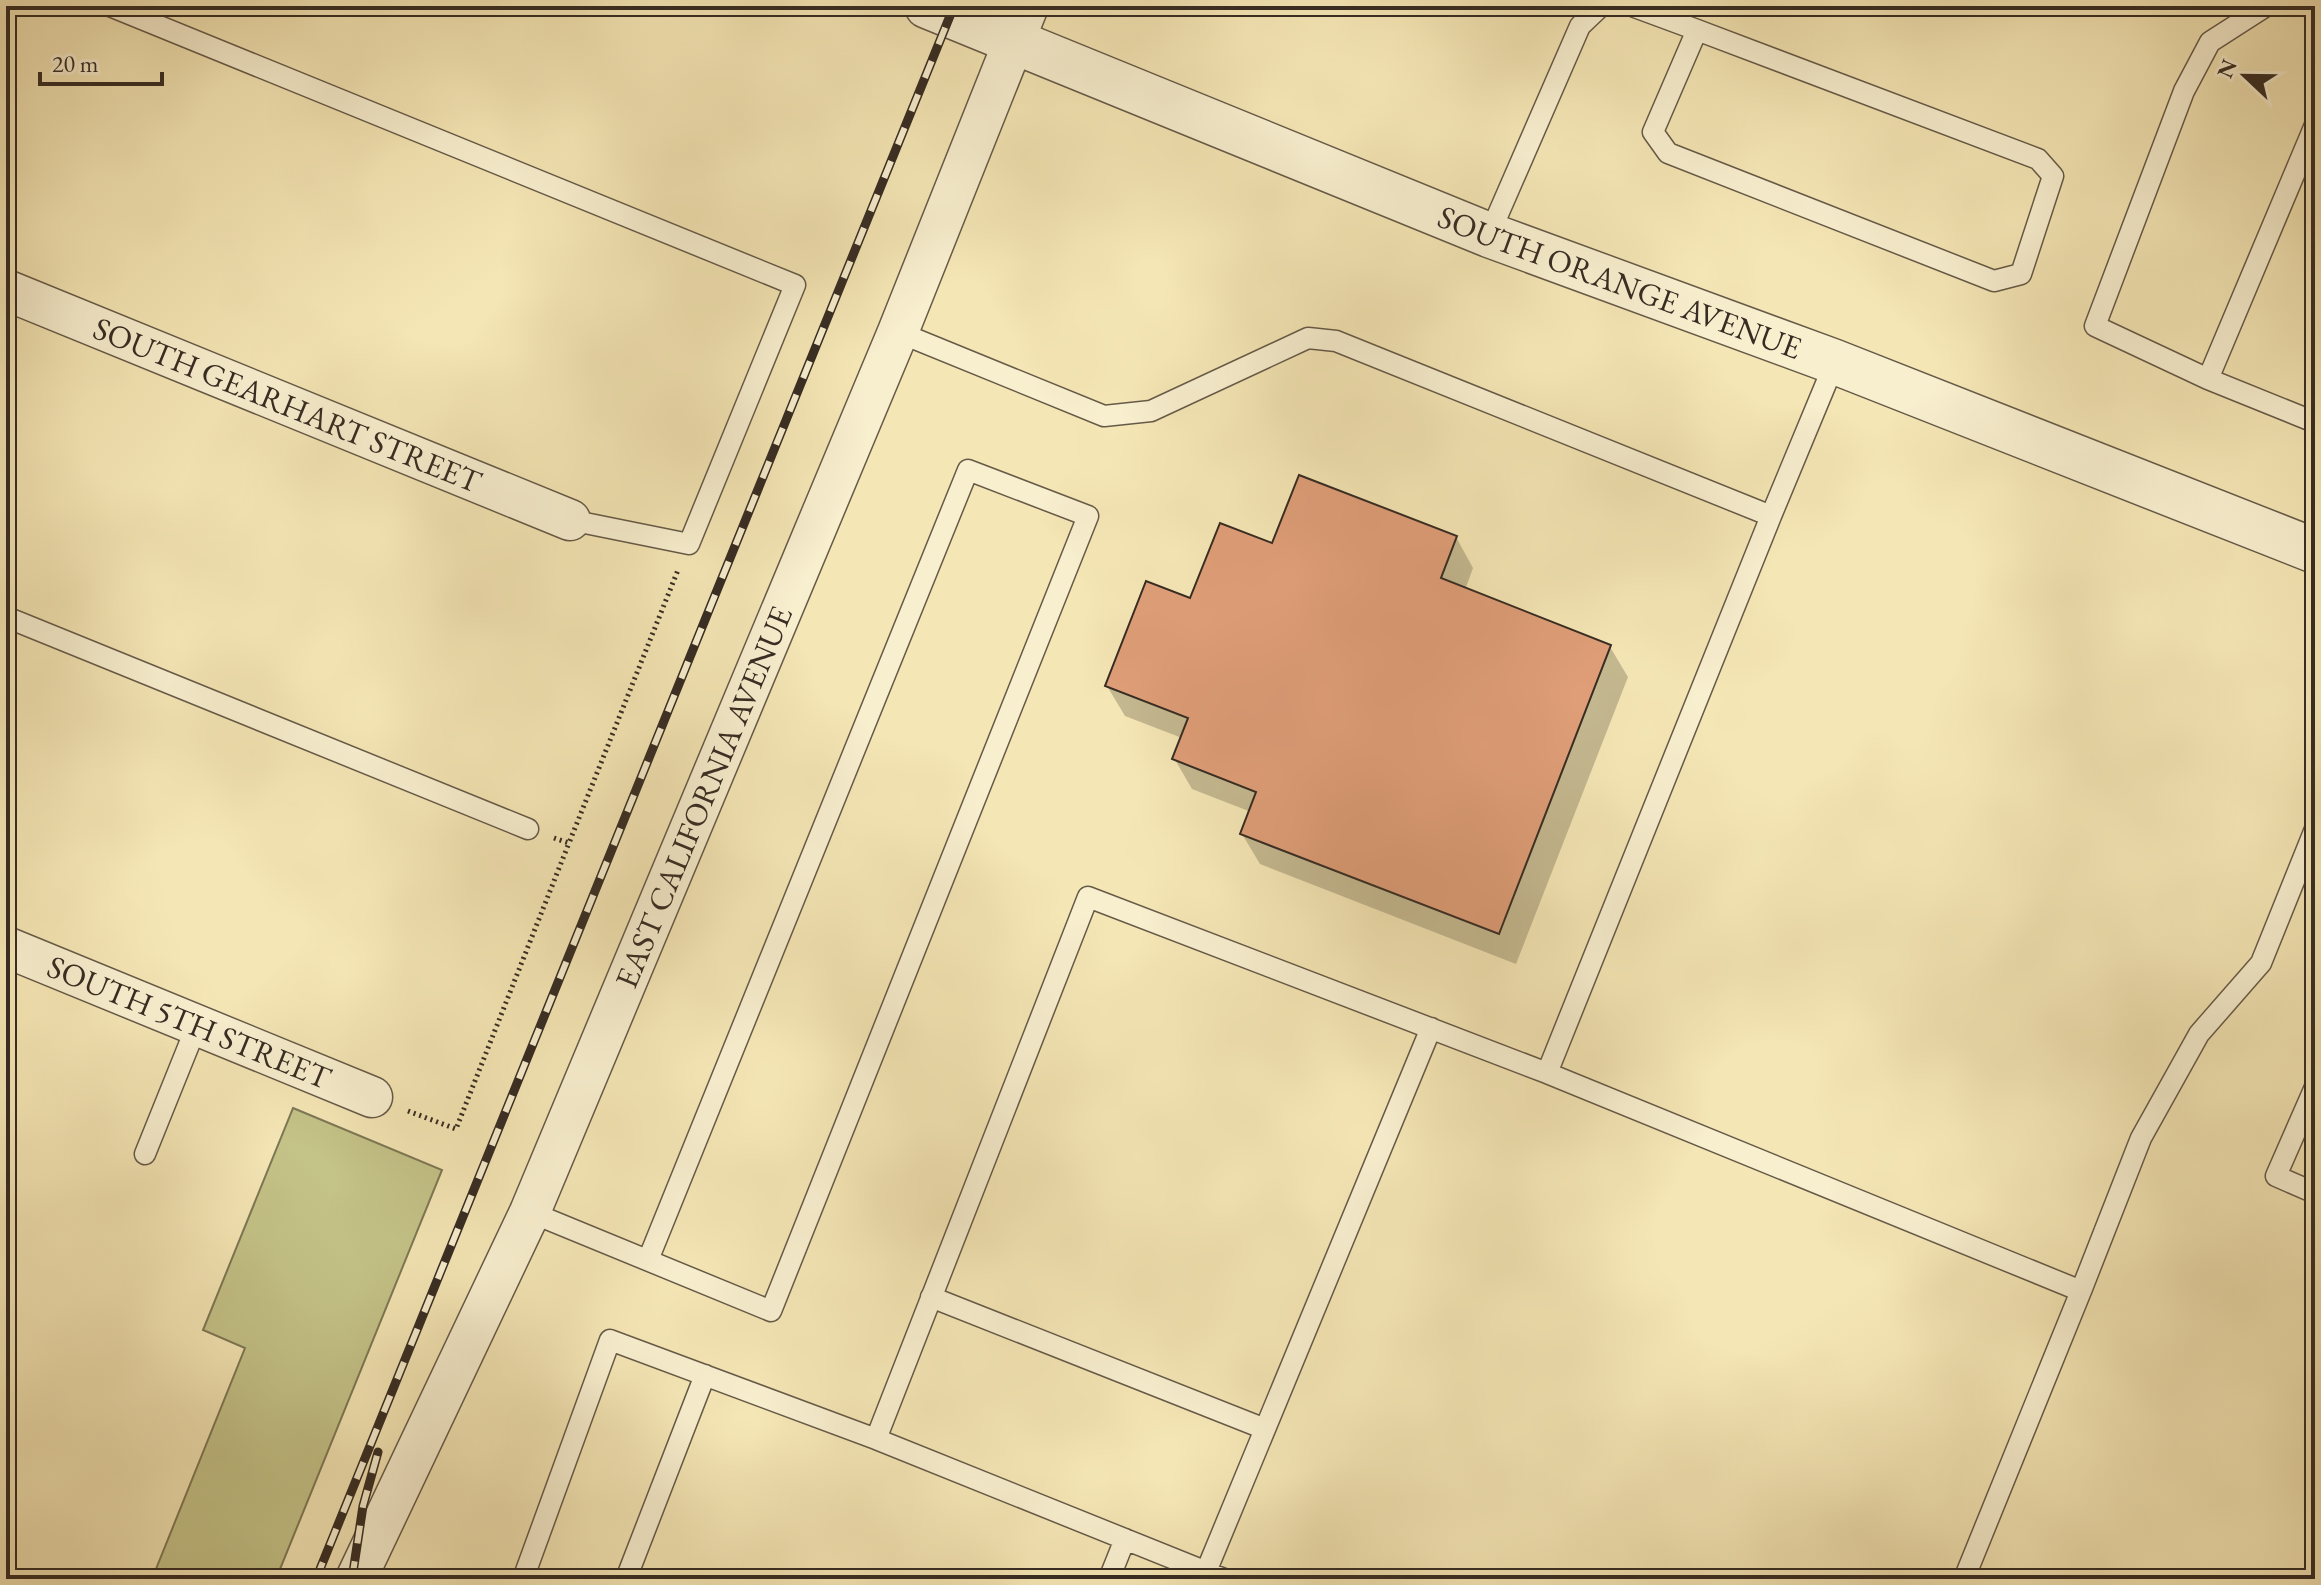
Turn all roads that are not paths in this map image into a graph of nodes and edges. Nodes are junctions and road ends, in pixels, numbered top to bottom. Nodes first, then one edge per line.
1 (110, 6) edge
2 (927, 6) edge
3 (1632, 6) edge
4 (2266, 6) edge
5 (1595, 8) edge
6 (1021, 24) edge
7 (1697, 30) junction
8 (2315, 125) edge
9 (1489, 235) junction
10 (6, 290) edge
11 (898, 332) junction
12 (1835, 362) junction
13 (2208, 379) junction
14 (2315, 415) edge
15 (1771, 516) junction
16 (570, 520) joint
17 (2315, 551) edge
18 (6, 617) edge
19 (528, 829) road end
20 (2315, 829) edge
21 (6, 947) edge
22 (197, 1025) junction
23 (1431, 1028) junction
24 (1547, 1073) junction
25 (2315, 1087) edge
26 (372, 1097) road end
27 (145, 1154) dead end
28 (2315, 1193) edge
29 (530, 1212) junction
30 (648, 1260) junction
31 (2081, 1291) junction
32 (931, 1297) junction
33 (705, 1375) junction
34 (1265, 1429) junction
35 (876, 1439) junction
36 (1125, 1539) junction
37 (1211, 1577) edge
38 (356, 1579) edge
39 (523, 1579) edge
40 (626, 1579) edge
41 (1109, 1579) edge
42 (1964, 1579) edge

1 - 16 lane
2 - 6 street, SOUTH ORANGE AVENUE
3 - 7 lane
4 - 13 lane
5 - 9 lane
6 - 9 street, SOUTH ORANGE AVENUE
6 - 11 street, EAST CALIFORNIA AVENUE
7 - 7 lane
8 - 13 lane
9 - 12 street, SOUTH ORANGE AVENUE
10 - 16 street, SOUTH GEARHART STREET
11 - 15 lane
11 - 29 street, EAST CALIFORNIA AVENUE
12 - 15 lane
12 - 17 street, SOUTH ORANGE AVENUE
13 - 14 lane
15 - 24 lane
18 - 19 lane
20 - 31 lane
21 - 22 street, SOUTH 5TH STREET
22 - 26 street, SOUTH 5TH STREET
22 - 27 lane
23 - 24 lane
23 - 32 lane
23 - 34 lane
24 - 31 lane
25 - 28 lane
29 - 30 lane
29 - 38 street, EAST CALIFORNIA AVENUE
30 - 30 lane
31 - 42 lane
32 - 34 lane
32 - 35 lane
33 - 35 lane
33 - 39 lane
33 - 40 lane
34 - 37 lane
35 - 36 lane
36 - 37 lane
36 - 41 lane

